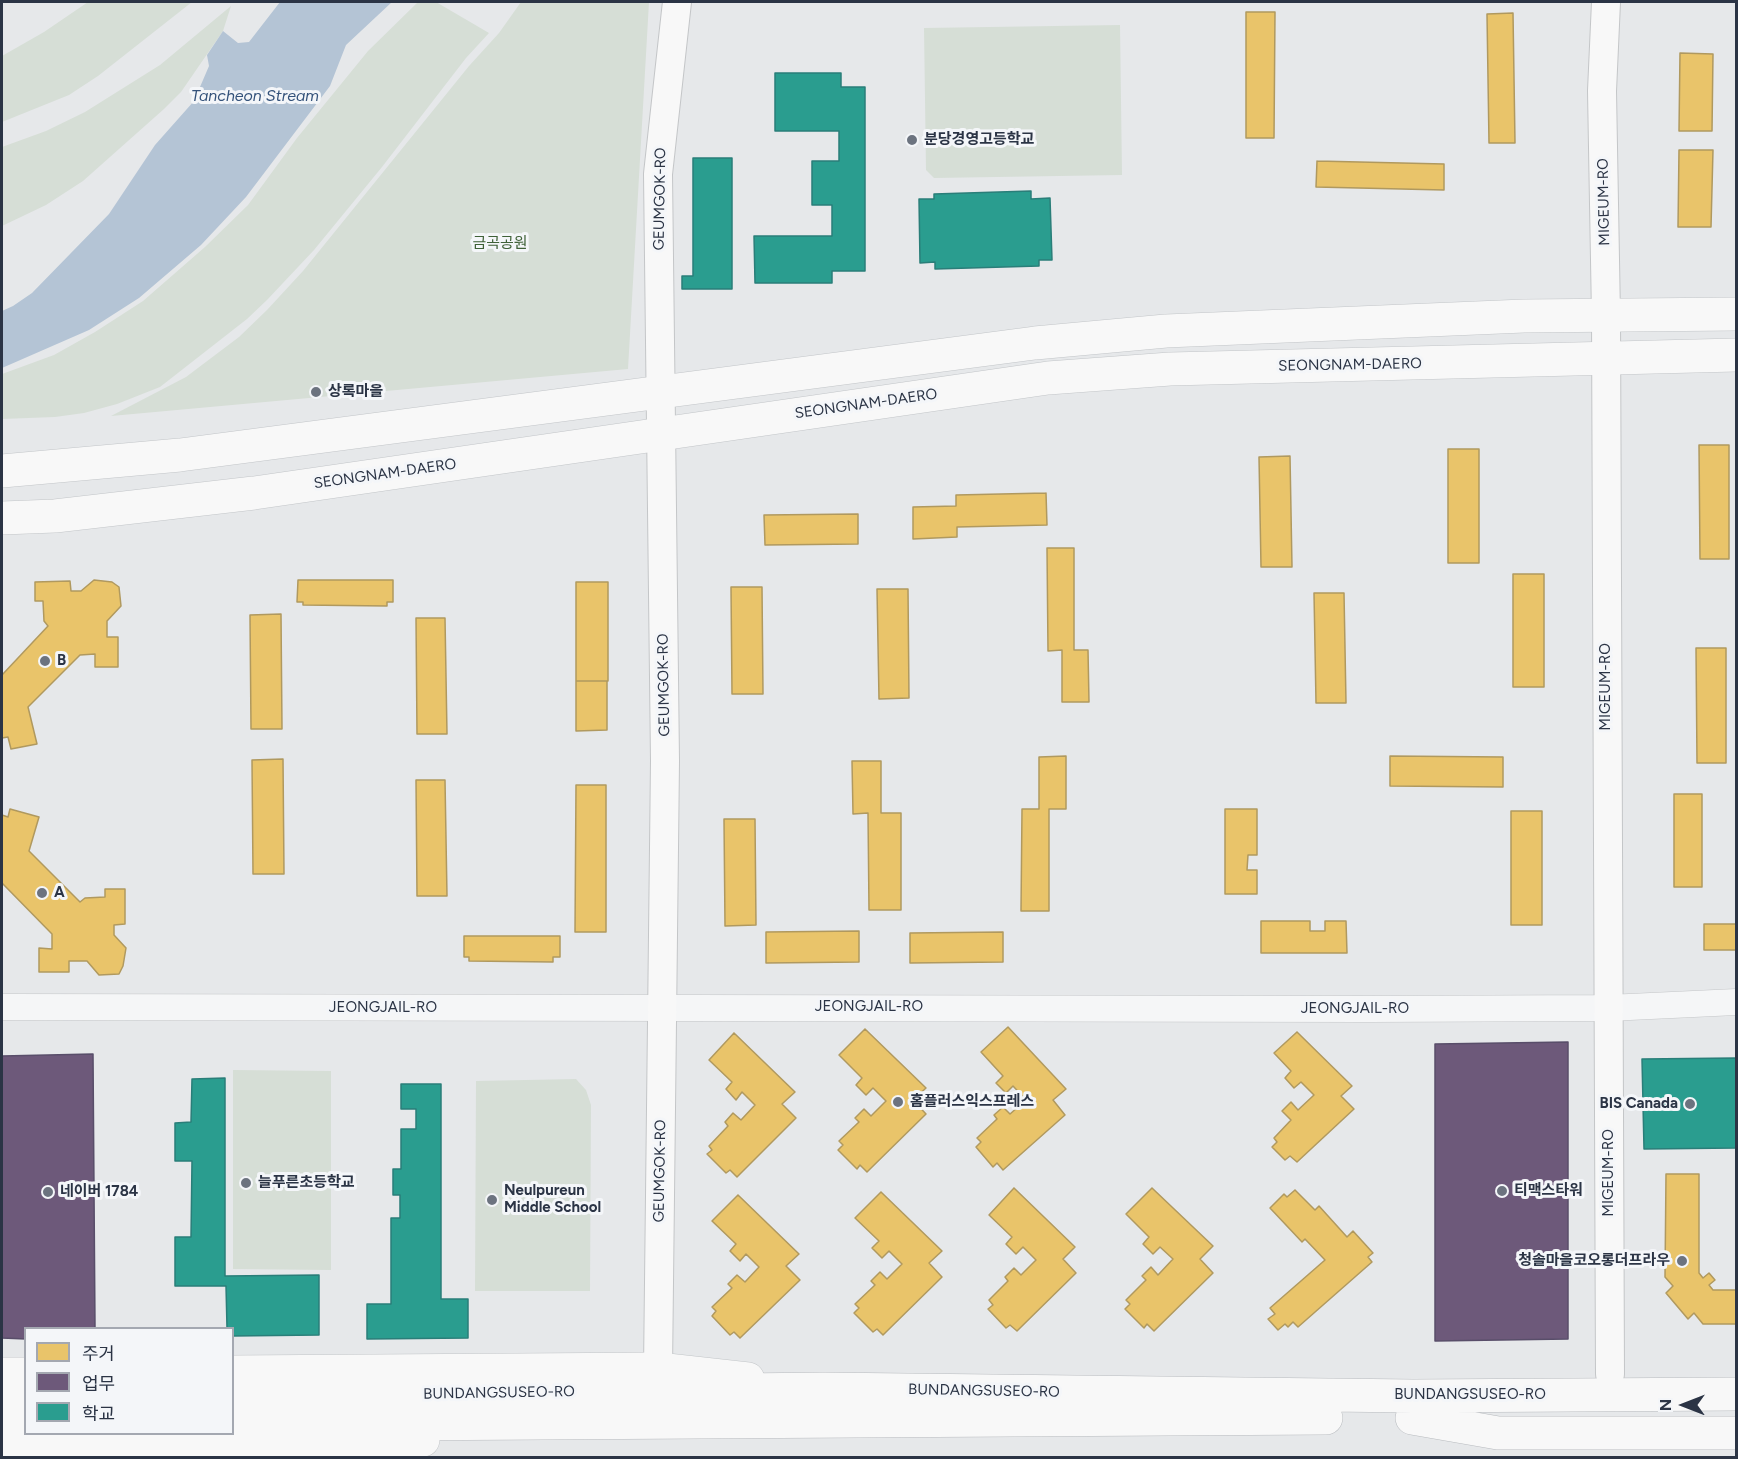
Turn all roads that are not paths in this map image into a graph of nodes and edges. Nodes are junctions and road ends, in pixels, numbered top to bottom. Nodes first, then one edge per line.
1 (677, 2) edge
2 (1606, 2) edge
3 (1737, 314) edge
4 (1606, 316) junction
5 (1737, 355) edge
6 (1605, 358) junction
7 (660, 392) junction
8 (661, 434) junction
9 (2, 471) edge
10 (2, 518) edge
11 (1737, 1002) edge
12 (2, 1007) edge
13 (662, 1007) junction
14 (1608, 1008) junction
15 (658, 1369) junction
16 (234, 1372) edge
17 (2, 1374) edge
18 (24, 1374) edge
19 (1610, 1374) junction
20 (1737, 1374) edge
21 (824, 1389) junction
22 (1737, 1394) edge
23 (234, 1396) edge
24 (24, 1398) edge
25 (2, 1399) edge
26 (1656, 1405) junction
27 (1412, 1407) junction
28 (1737, 1415) edge
29 (811, 1420) junction
30 (234, 1425) edge
31 (2, 1426) edge
32 (24, 1426) edge
33 (1737, 1433) edge
34 (2, 1445) edge

1 - 7 main road, GEUMGOK-RO
2 - 4 main road, MIGEUM-RO
3 - 4 main road
4 - 6 main road, MIGEUM-RO
4 - 7 main road
5 - 6 main road, SEONGNAM-DAERO
6 - 8 main road, SEONGNAM-DAERO
6 - 14 main road, MIGEUM-RO
7 - 8 main road, GEUMGOK-RO
7 - 9 main road
8 - 10 main road, SEONGNAM-DAERO
8 - 13 main road, GEUMGOK-RO
11 - 14 street, JEONGJAIL-RO
12 - 13 street, JEONGJAIL-RO
13 - 14 street, JEONGJAIL-RO
13 - 15 main road, GEUMGOK-RO
14 - 19 main road, MIGEUM-RO
15 - 16 main road
15 - 21 main road
17 - 18 main road
19 - 20 main road
19 - 27 main road
21 - 23 main road, BUNDANGSUSEO-RO
21 - 27 main road, BUNDANGSUSEO-RO
22 - 26 main road, BUNDANGSUSEO-RO
24 - 25 main road
26 - 27 main road, BUNDANGSUSEO-RO
26 - 28 main road, BUNDANGSUSEO-RO
27 - 29 main road, BUNDANGSUSEO-RO
27 - 33 main road
29 - 30 main road, BUNDANGSUSEO-RO
29 - 34 main road
31 - 32 main road

